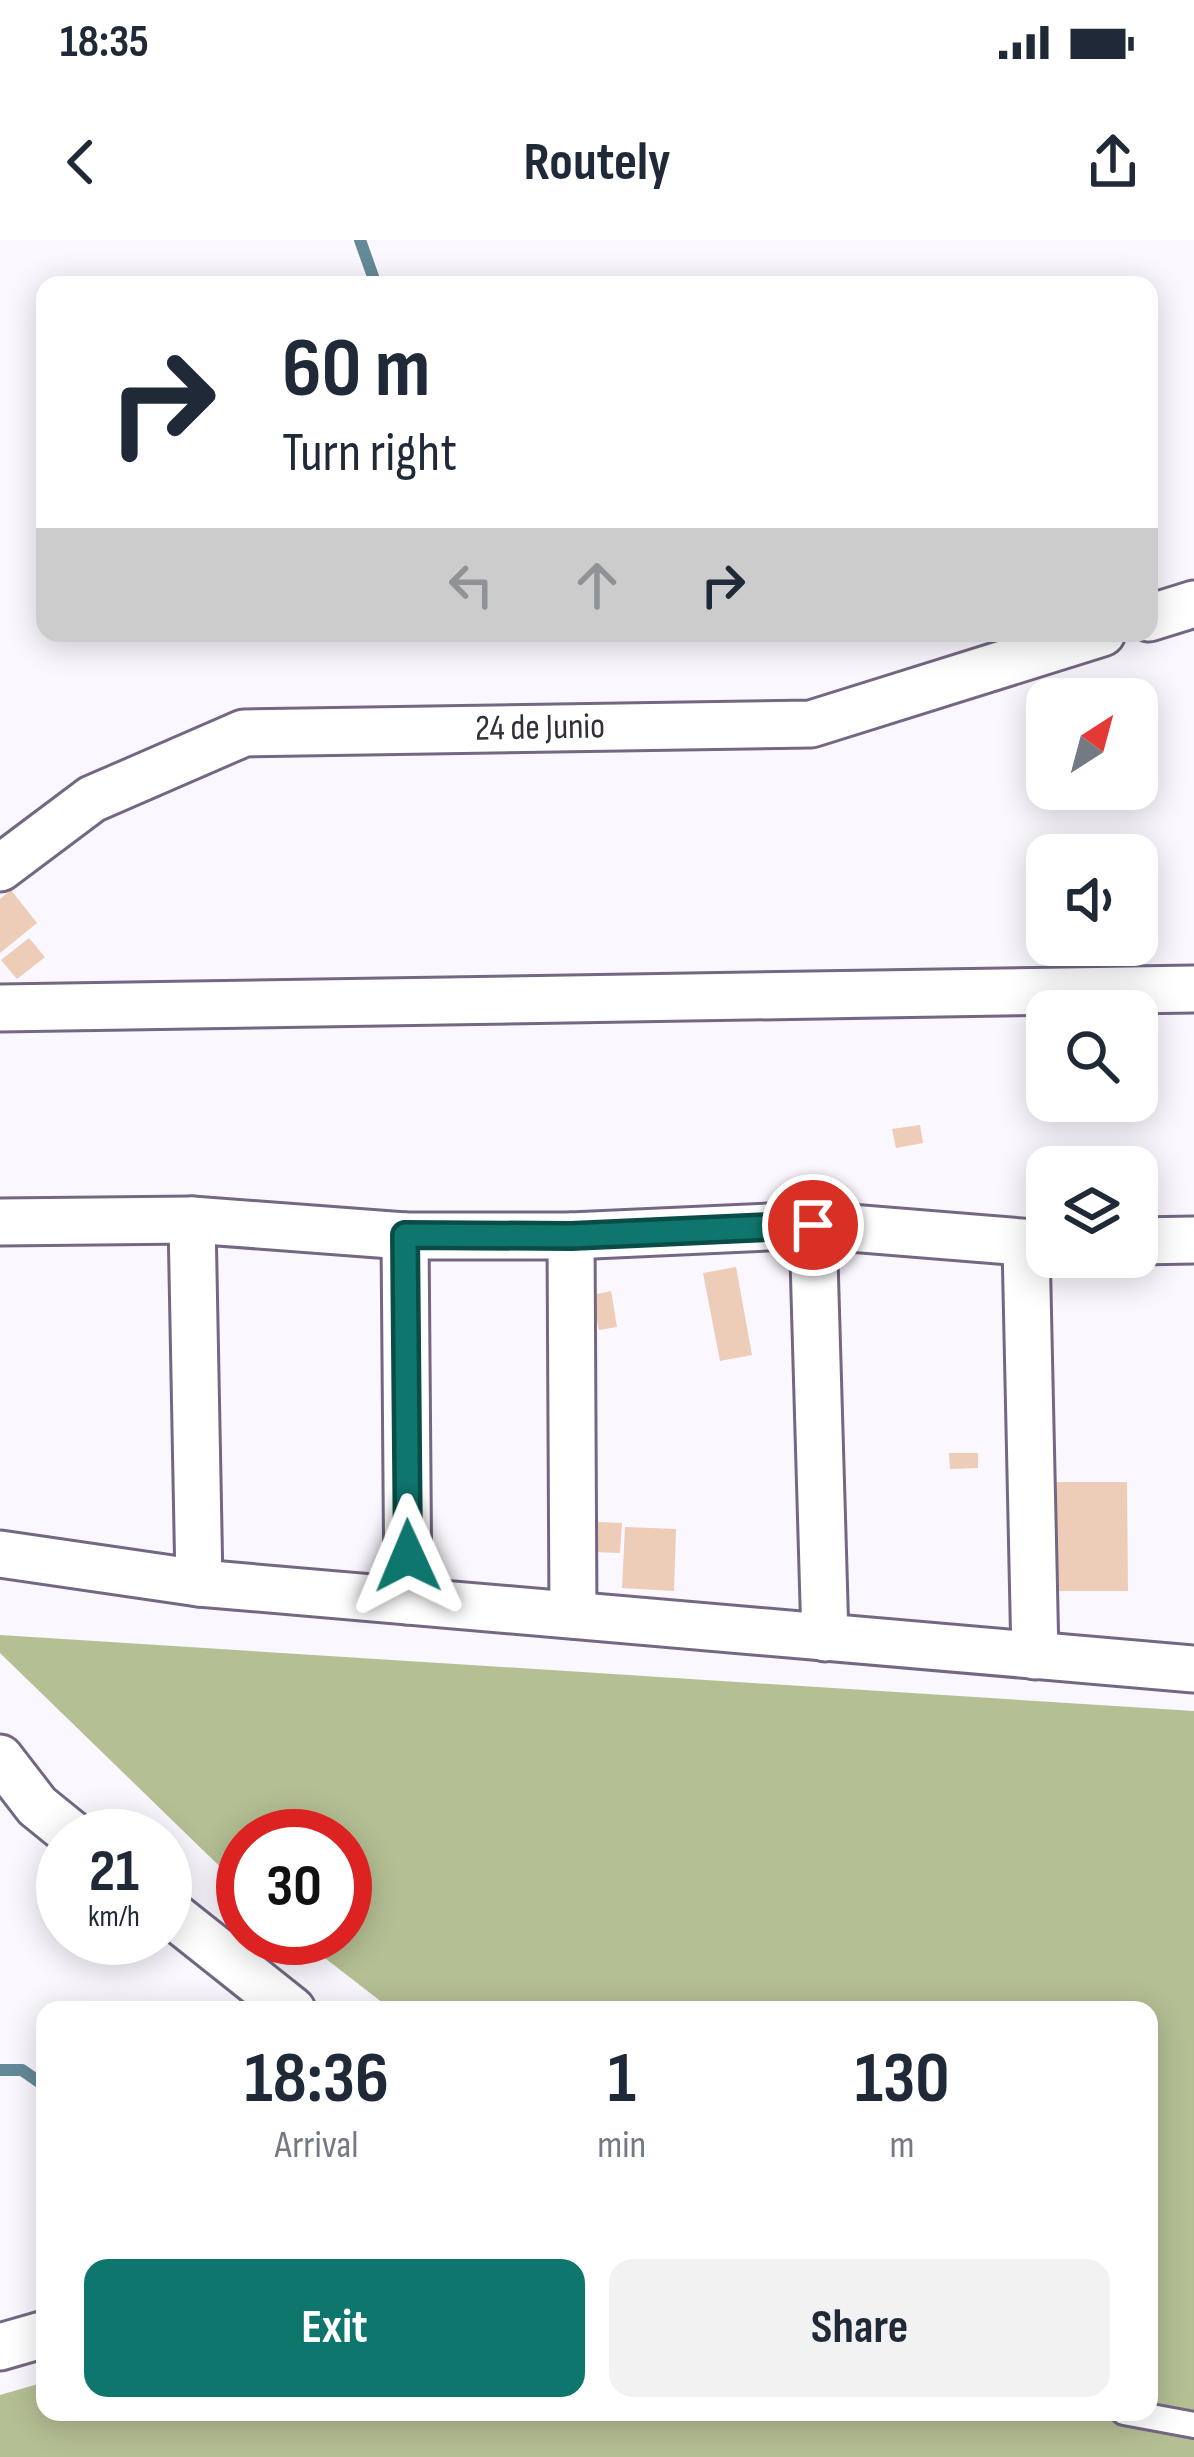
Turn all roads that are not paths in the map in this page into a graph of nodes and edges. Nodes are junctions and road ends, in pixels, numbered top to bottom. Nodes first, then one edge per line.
1 (1194, 604) edge
2 (1158, 616) edge
3 (1073, 642) edge
4 (0, 868) edge
5 (1194, 989) edge
6 (0, 1008) edge
7 (192, 1220) junction
8 (0, 1222) edge
9 (813, 1225) junction
10 (405, 1235) junction
11 (571, 1236) junction
12 (1194, 1240) edge
13 (1158, 1241) edge
14 (1026, 1243) edge
15 (1036, 1278) edge
16 (0, 1554) edge
17 (199, 1582) junction
18 (408, 1601) junction
19 (574, 1616) junction
20 (825, 1637) junction
21 (1035, 1656) junction
22 (1194, 1669) edge
23 (0, 1758) edge
24 (41, 1809) edge
25 (192, 1930) edge
26 (281, 2001) edge
27 (36, 2337) edge
28 (0, 2348) edge
29 (1158, 2418) edge
30 (1194, 2425) edge

1 - 2 street
3 - 4 street, 24 de Junio
5 - 6 street
7 - 8 street
7 - 10 street
7 - 17 street
9 - 11 street
9 - 14 street
9 - 20 street
10 - 11 street
10 - 18 street
11 - 19 street
12 - 13 street
15 - 21 street
16 - 17 street
17 - 18 street
18 - 19 street
19 - 20 street
20 - 21 street
21 - 22 street
23 - 24 street
25 - 26 street
27 - 28 street
29 - 30 lane

